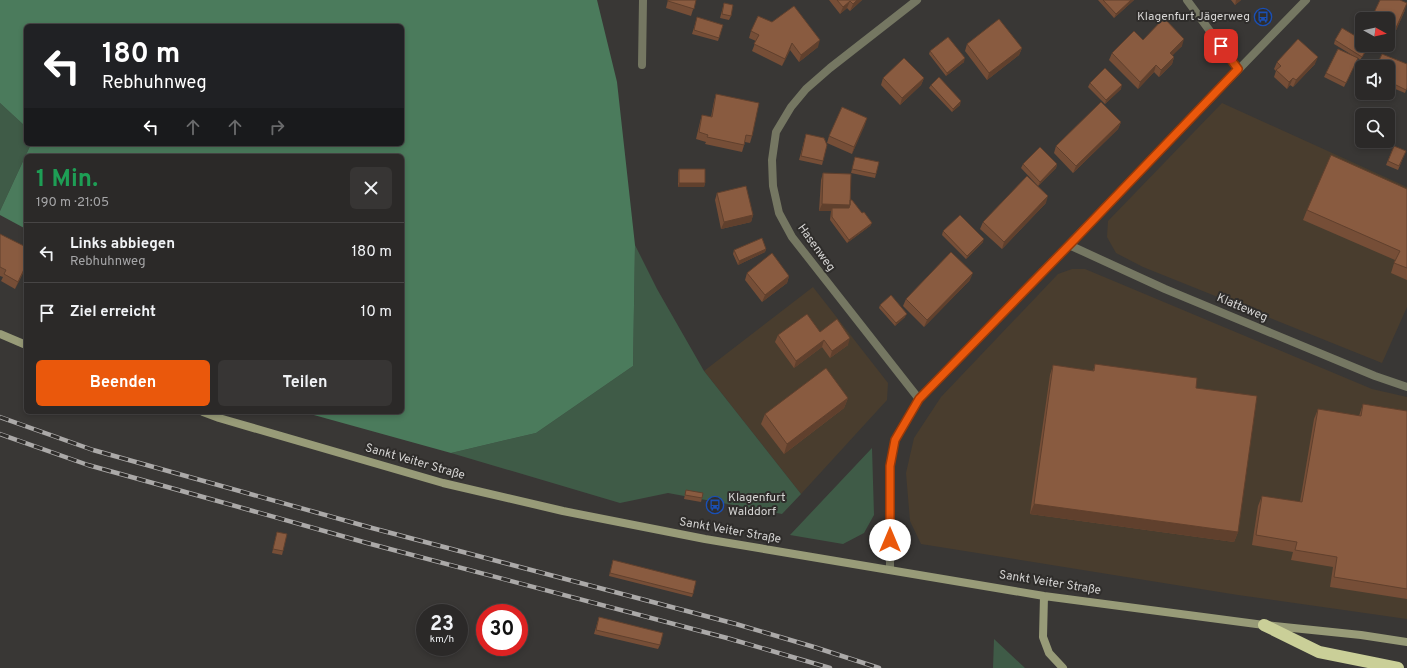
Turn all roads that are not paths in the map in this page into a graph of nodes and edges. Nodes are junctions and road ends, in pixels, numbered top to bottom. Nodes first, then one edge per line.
1 (642, 0) edge
2 (917, 0) edge
3 (1187, 0) edge
4 (1306, 0) edge
5 (642, 65) dead end
6 (1238, 69) junction
7 (1069, 245) junction
8 (0, 334) edge
9 (24, 344) edge
10 (1407, 387) edge
11 (919, 399) junction
12 (208, 414) edge
13 (890, 570) junction
14 (1044, 596) junction
15 (1264, 626) junction
16 (1407, 642) edge
17 (1063, 668) edge
18 (1398, 668) edge

1 - 5 street
2 - 11 street, Hasenweg
3 - 6 street
4 - 6 street
6 - 7 street
7 - 10 street, Klatteweg
7 - 11 street
8 - 9 main road
11 - 13 street
12 - 13 main road, Sankt Veiter Straße
13 - 14 main road, Sankt Veiter Straße
14 - 15 main road, Sankt Veiter Straße
14 - 17 main road
15 - 16 main road, Sankt Veiter Straße
15 - 18 highway

